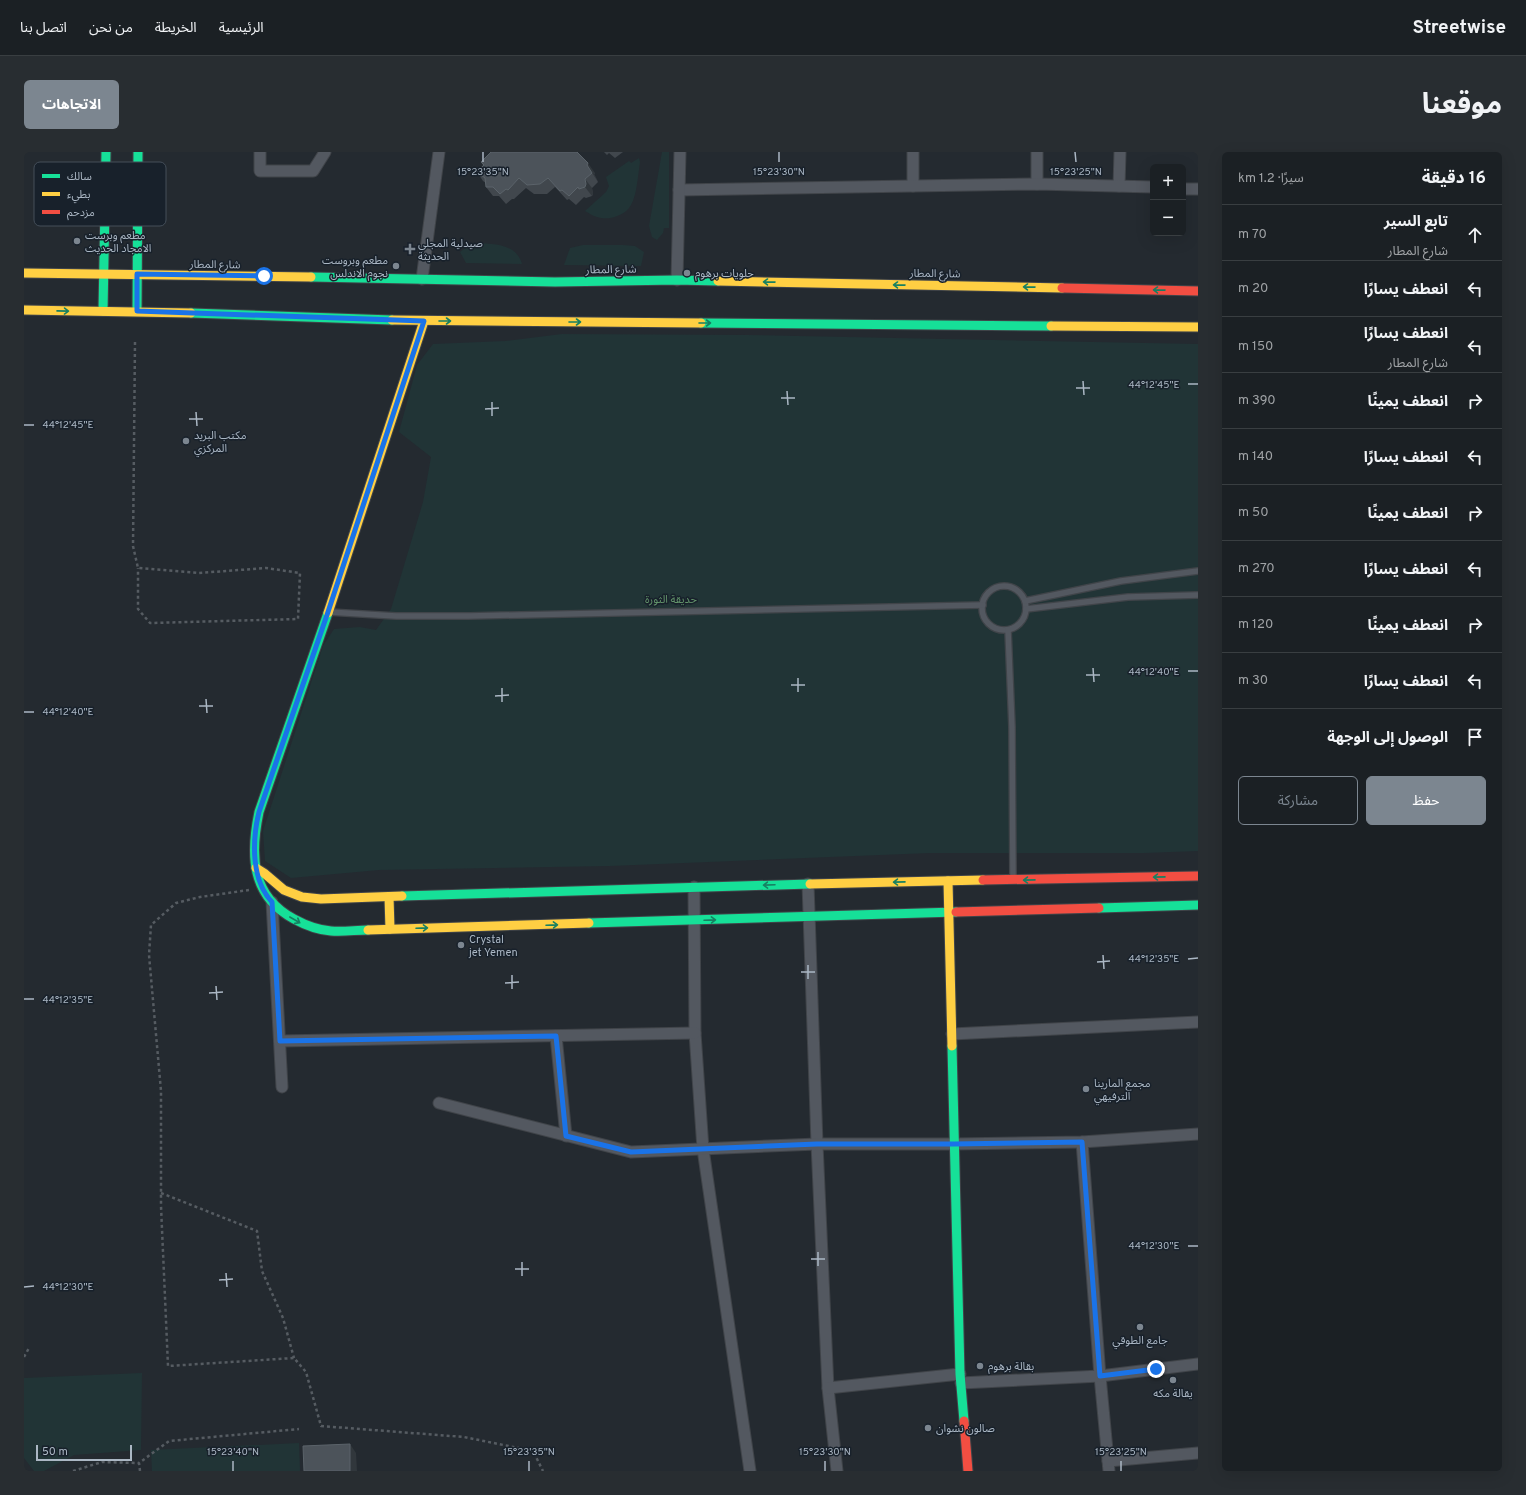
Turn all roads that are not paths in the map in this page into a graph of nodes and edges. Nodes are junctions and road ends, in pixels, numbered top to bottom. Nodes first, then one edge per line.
1 (106, 152) edge
2 (138, 152) edge
3 (260, 152) edge
4 (325, 152) edge
5 (439, 152) edge
6 (680, 152) edge
7 (913, 152) edge
8 (1037, 152) edge
9 (1120, 152) edge
10 (106, 162) edge
11 (138, 162) edge
12 (1037, 184) junction
13 (913, 186) junction
14 (1119, 186) junction
15 (1150, 188) edge
16 (1186, 189) edge
17 (1198, 189) edge
18 (679, 190) junction
19 (104, 226) edge
20 (137, 226) edge
21 (24, 273) edge
22 (103, 274) junction
23 (137, 274) junction
24 (422, 279) junction
25 (677, 280) junction
26 (1198, 291) edge
27 (24, 310) edge
28 (103, 311) junction
29 (137, 311) junction
30 (424, 321) junction
31 (1198, 327) edge
32 (1198, 571) edge
33 (1198, 595) edge
34 (1025, 601) junction
35 (983, 605) junction
36 (1026, 609) junction
37 (328, 612) junction
38 (1008, 630) junction
39 (256, 868) junction
40 (1198, 876) edge
41 (1013, 880) junction
42 (948, 881) junction
43 (808, 884) junction
44 (694, 887) junction
45 (389, 896) junction
46 (272, 902) junction
47 (287, 902) junction
48 (1198, 905) edge
49 (949, 913) junction
50 (809, 917) junction
51 (694, 921) junction
52 (390, 929) junction
53 (1198, 1022) edge
54 (695, 1034) junction
55 (952, 1034) junction
56 (556, 1036) junction
57 (280, 1041) junction
58 (282, 1087) dead end
59 (439, 1103) dead end
60 (1198, 1134) edge
61 (566, 1136) junction
62 (1082, 1142) junction
63 (817, 1144) junction
64 (954, 1144) junction
65 (703, 1150) junction
66 (1198, 1364) edge
67 (1100, 1376) junction
68 (961, 1379) junction
69 (828, 1388) junction
70 (1198, 1453) edge
71 (1108, 1466) edge
72 (750, 1471) edge
73 (836, 1471) edge
74 (968, 1471) edge

1 - 10 street
2 - 11 street
3 - 4 street
5 - 24 street
6 - 18 street
7 - 13 street
8 - 12 street
9 - 14 street
12 - 13 street
12 - 14 street
13 - 18 street
14 - 15 street
16 - 17 street
18 - 25 street
19 - 22 street
20 - 23 street
21 - 22 street, شارع المطار
22 - 23 street, شارع المطار
22 - 28 street
23 - 24 street, شارع المطار
23 - 29 street
24 - 25 street, شارع المطار
26 -> 25 street, شارع المطار
27 -> 28 street
28 - 29 street
29 - 30 street
30 -> 31 street
30 - 37 street
32 - 34 lane
33 - 36 lane
34 - 35 lane
34 - 36 lane
35 - 37 lane
35 - 38 lane
36 - 38 lane
37 - 39 street
38 - 41 lane
39 - 46 street
39 - 47 street
40 -> 41 street
41 - 42 street
42 -> 43 street
42 - 49 street
43 -> 44 street
43 - 50 street
44 - 45 street
44 - 51 street
45 - 47 street
45 - 52 street
46 - 47 street
46 - 57 street
47 -> 52 street
48 - 49 street
49 - 50 street
49 - 55 street
51 -> 50 street
50 - 63 street
52 -> 51 street
51 - 54 street
53 - 55 street
54 - 56 street
54 - 65 street
55 - 64 street
56 - 57 street
56 - 61 street
57 - 58 street
59 - 61 street
60 - 62 street
61 - 65 street
62 - 64 street
62 - 67 street
63 - 64 street
63 - 65 street
63 - 69 street
64 - 68 street
65 - 72 street
66 - 67 street
67 - 68 street
67 - 71 street
68 - 69 street
68 - 74 street
69 - 73 street
70 - 71 street

